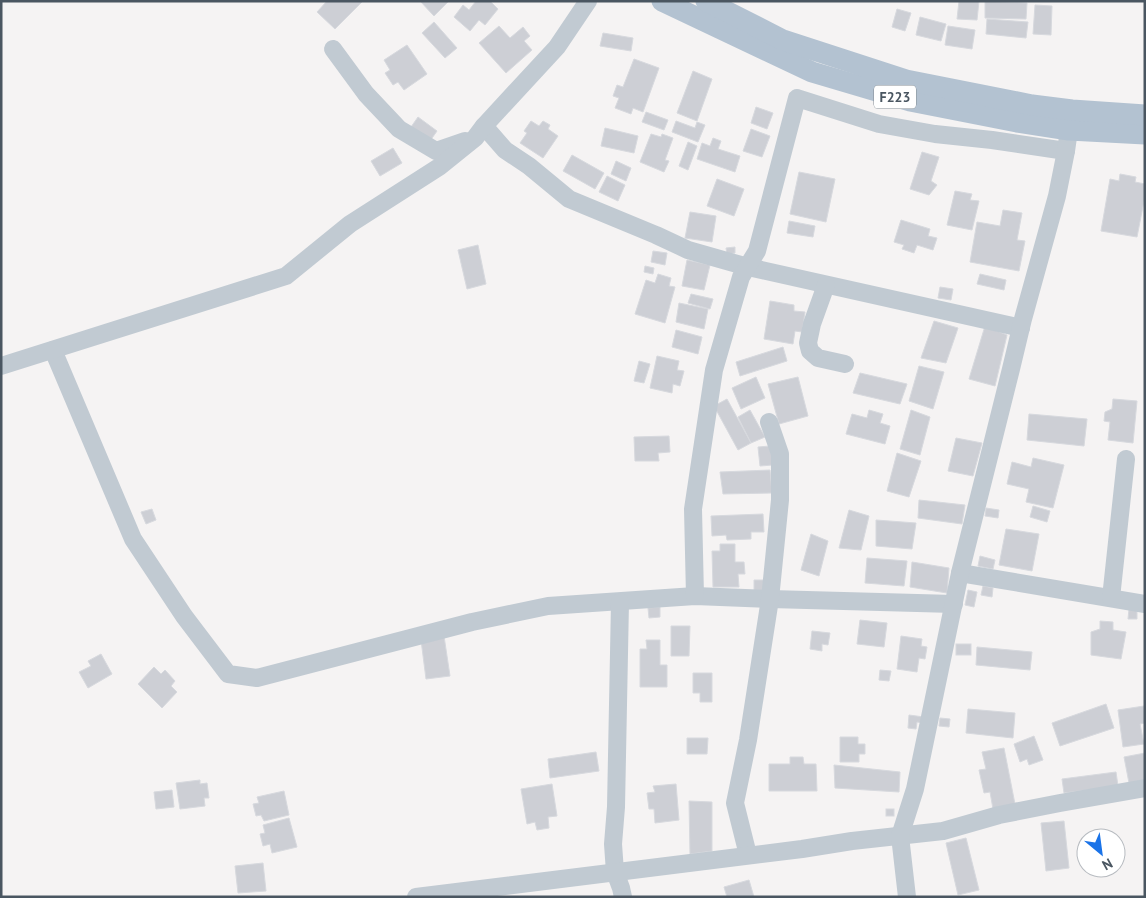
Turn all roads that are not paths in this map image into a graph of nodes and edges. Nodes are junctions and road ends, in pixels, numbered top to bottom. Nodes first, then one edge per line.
1 (588, 1) edge
2 (662, 1) edge
3 (706, 1) edge
4 (333, 49) dead end
5 (1145, 115) edge
6 (1069, 130) junction
7 (480, 132) junction
8 (1145, 134) edge
9 (1066, 151) junction
10 (748, 267) junction
11 (826, 285) junction
12 (1020, 328) junction
13 (53, 350) junction
14 (845, 364) dead end
15 (1, 366) edge
16 (769, 422) dead end
17 (1126, 459) dead end
18 (960, 574) junction
19 (695, 596) junction
20 (1110, 598) junction
21 (770, 599) junction
22 (620, 602) junction
23 (954, 604) junction
24 (1145, 604) edge
25 (1145, 788) edge
26 (900, 836) junction
27 (748, 855) junction
28 (615, 872) junction
29 (416, 897) edge
30 (623, 897) edge
31 (907, 897) edge

1 - 7 street
2 - 6 main road, F223
3 - 5 main road, F223
4 - 7 street
6 - 8 main road, F223
6 - 9 street
7 - 10 street
7 - 13 street
9 - 10 street
9 - 12 street
10 - 11 street
10 - 19 street
11 - 12 street
11 - 14 street
12 - 18 street
13 - 15 street
13 - 22 street
16 - 21 street
17 - 20 street
18 - 20 street
18 - 23 street
19 - 21 street
19 - 22 street
20 - 24 street
21 - 23 street
21 - 27 street
22 - 28 street
23 - 26 street
25 - 26 street
26 - 27 street
26 - 31 street
27 - 28 street
28 - 29 street
28 - 30 street

